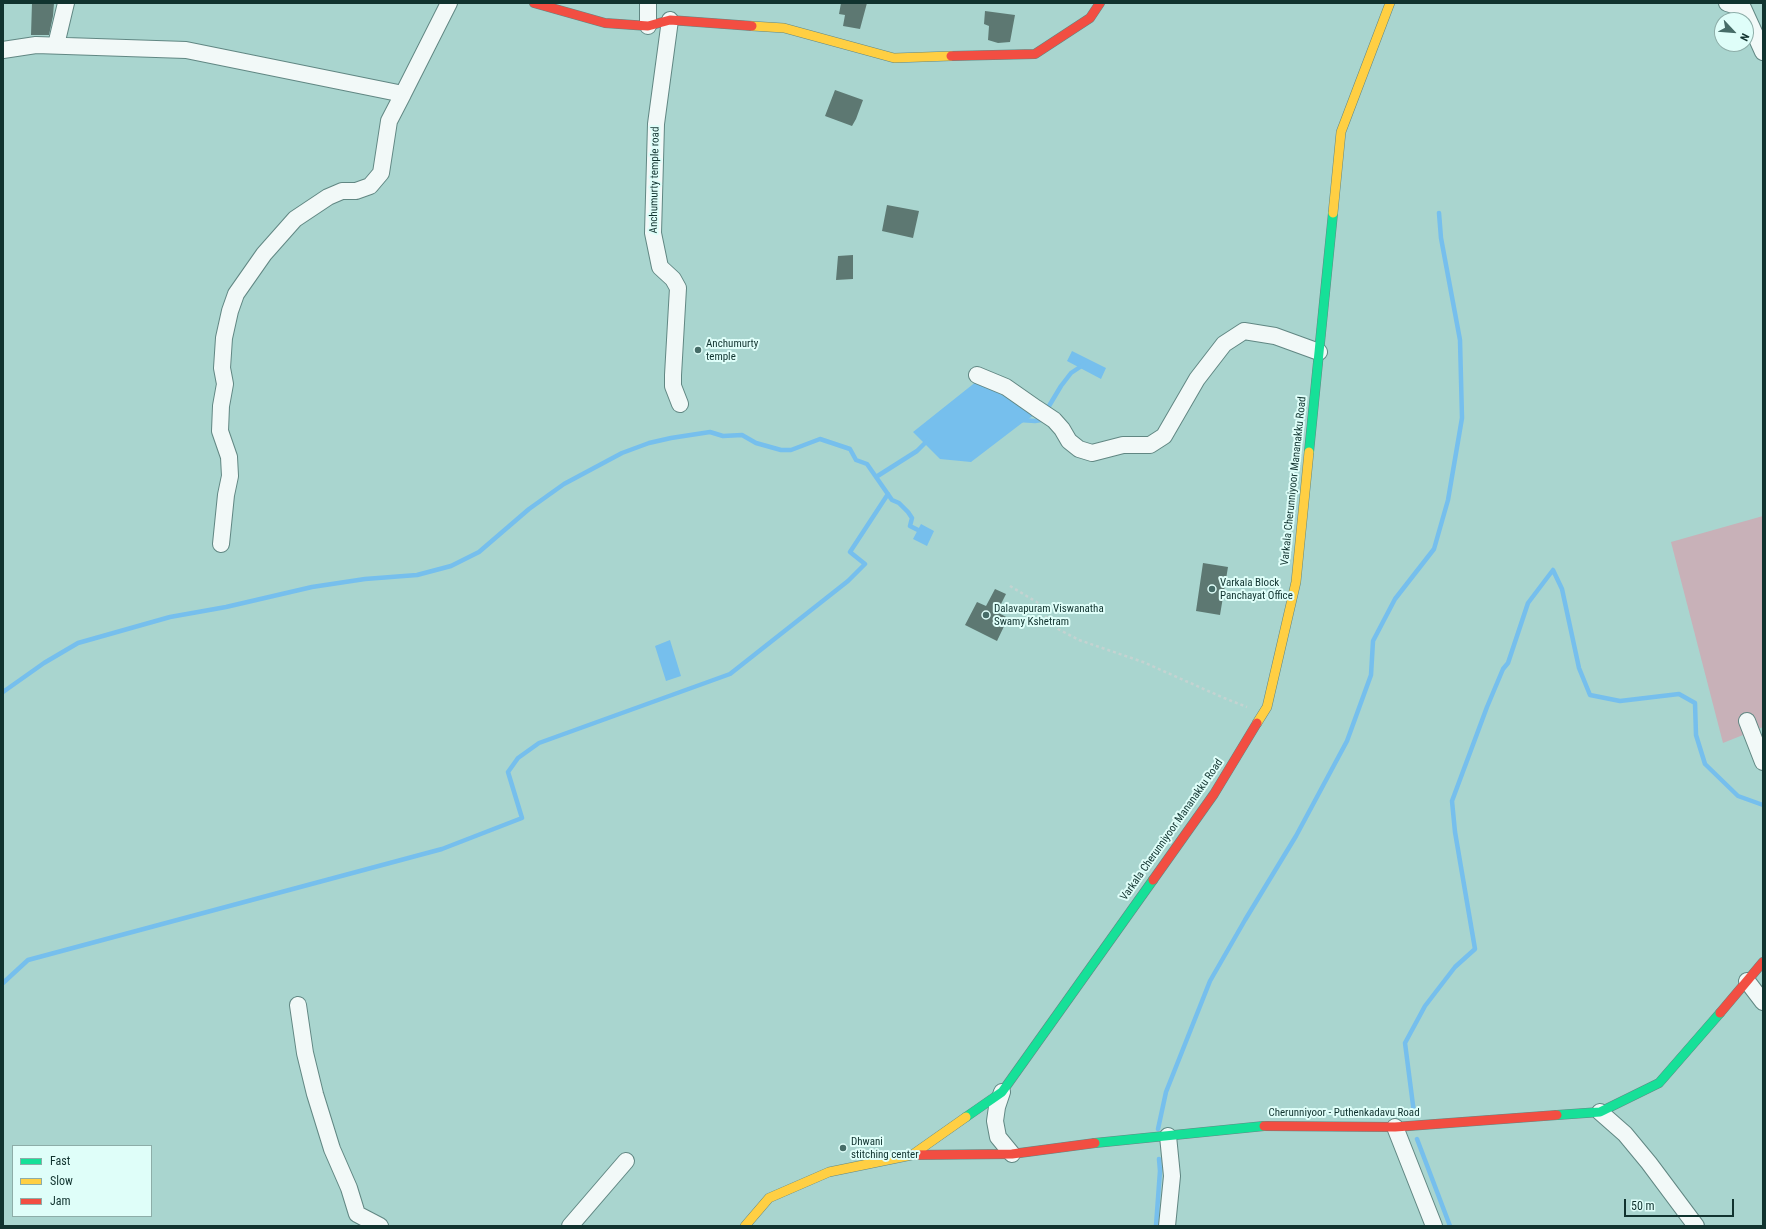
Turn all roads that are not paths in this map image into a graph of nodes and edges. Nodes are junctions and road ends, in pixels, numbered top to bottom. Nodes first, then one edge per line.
1 (66, 3) edge
2 (449, 3) edge
3 (534, 3) edge
4 (648, 3) edge
5 (1100, 3) edge
6 (1390, 3) edge
7 (1727, 3) edge
8 (670, 20) junction
9 (648, 26) junction
10 (56, 45) junction
11 (3, 50) edge
12 (1763, 52) edge
13 (403, 94) junction
14 (1319, 352) junction
15 (977, 375) dead end
16 (680, 404) dead end
17 (221, 544) dead end
18 (1746, 721) dead end
19 (1763, 762) edge
20 (1763, 962) edge
21 (1747, 981) junction
22 (1763, 1002) edge
23 (298, 1004) dead end
24 (1002, 1092) junction
25 (1600, 1112) junction
26 (1395, 1127) junction
27 (1168, 1136) junction
28 (1012, 1154) junction
29 (912, 1155) junction
30 (626, 1161) dead end
31 (380, 1226) edge
32 (570, 1226) edge
33 (745, 1226) edge
34 (1167, 1226) edge
35 (1434, 1226) edge
36 (1696, 1226) edge

1 - 10 street
2 - 13 street
3 - 9 main road
4 - 9 street
5 - 8 main road
6 - 14 main road, Varkala Cherunniyoor Mananakku Road
7 - 12 street
8 - 9 main road
8 - 16 street, Anchumurty temple road
10 - 11 street
10 - 13 street
13 - 17 street
14 - 15 street
14 - 24 main road, Varkala Cherunniyoor Mananakku Road
18 - 19 street
20 - 21 main road, Cherunniyoor - Puthenkadavu Road
21 - 22 street
21 - 25 main road, Cherunniyoor - Puthenkadavu Road
23 - 31 street
24 - 28 street
24 - 29 main road, Varkala Cherunniyoor Mananakku Road
25 - 26 main road, Cherunniyoor - Puthenkadavu Road
25 - 36 street
26 - 27 main road, Cherunniyoor - Puthenkadavu Road
26 - 35 street
27 - 28 main road, Cherunniyoor - Puthenkadavu Road
27 - 34 street
28 - 29 main road, Cherunniyoor - Puthenkadavu Road
29 - 33 main road, Varkala Cherunniyoor Mananakku Road
30 - 32 street

